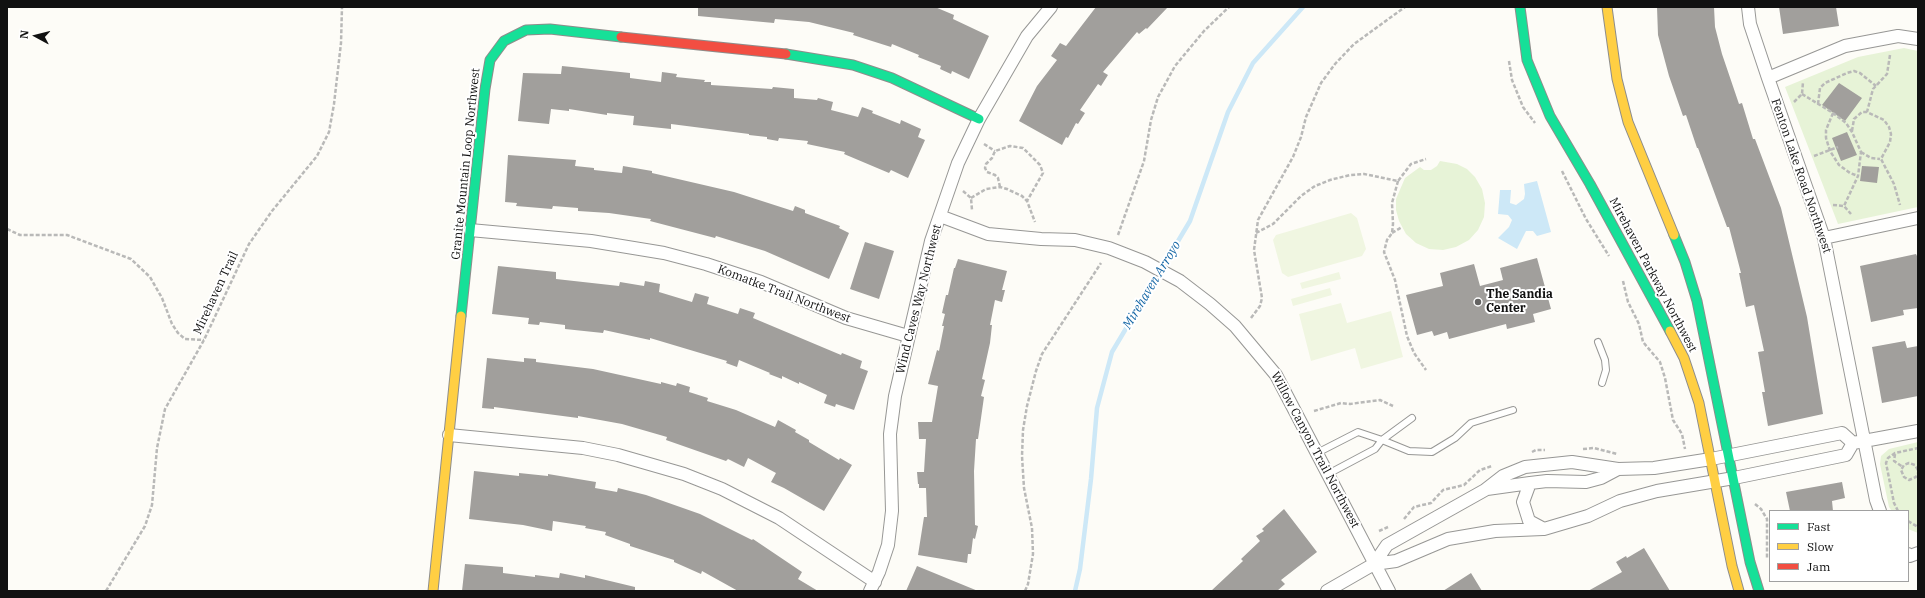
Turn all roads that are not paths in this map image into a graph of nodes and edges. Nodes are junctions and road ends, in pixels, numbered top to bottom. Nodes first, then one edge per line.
1 (1051, 7) edge
2 (1520, 7) edge
3 (1606, 7) edge
4 (1748, 7) edge
5 (1918, 39) edge
6 (1768, 78) junction
7 (979, 119) junction
8 (940, 216) junction
9 (1918, 218) edge
10 (470, 230) junction
11 (1824, 238) junction
12 (908, 336) junction
13 (1598, 342) dead end
14 (1602, 383) dead end
15 (1513, 410) dead end
16 (1412, 418) dead end
17 (1918, 431) edge
18 (449, 435) junction
19 (1382, 440) junction
20 (1865, 441) junction
21 (1853, 443) junction
22 (1317, 453) junction
23 (1729, 455) junction
24 (1711, 459) junction
25 (1618, 470) junction
26 (1328, 474) junction
27 (1734, 478) junction
28 (1716, 482) junction
29 (1530, 483) junction
30 (1484, 490) junction
31 (1880, 510) edge
32 (1544, 529) junction
33 (1374, 564) junction
34 (872, 586) edge
35 (433, 591) edge
36 (1327, 591) edge
37 (1389, 591) edge
38 (1739, 591) edge
39 (1759, 591) edge

1 - 7 street, Wind Caves Way Northwest
2 - 24 street, Mirehaven Parkway Northwest
3 - 23 street, Mirehaven Parkway Northwest
4 - 6 street, Fenton Lake Road Northwest
5 - 6 street
6 - 11 street, Fenton Lake Road Northwest
7 - 8 street, Wind Caves Way Northwest
7 - 10 street, Granite Mountain Loop Northwest
8 - 12 street, Wind Caves Way Northwest
8 - 22 street, Willow Canyon Trail Northwest
9 - 11 street
10 - 12 street, Komatke Trail Northwest
10 - 18 street, Granite Mountain Loop Northwest
11 - 20 street, Fenton Lake Road Northwest
12 - 34 street, Wind Caves Way Northwest
13 - 14 lane
15 - 19 lane
16 - 19 lane
17 - 20 street
18 - 34 street
18 - 35 street, Granite Mountain Loop Northwest
19 - 22 lane
19 - 26 lane
20 - 21 street
20 - 31 street, Fenton Lake Road Northwest
21 - 23 street
21 - 27 street
22 - 26 street, Willow Canyon Trail Northwest
23 - 24 street
23 - 27 street, Mirehaven Parkway Northwest
24 - 25 street
24 - 28 street, Mirehaven Parkway Northwest
25 - 29 street
25 - 30 street
26 - 33 street, Willow Canyon Trail Northwest
27 - 28 street
27 - 39 street, Mirehaven Parkway Northwest
28 - 32 street
28 - 38 street, Mirehaven Parkway Northwest
29 - 30 street
29 - 32 street
30 - 33 street
32 - 33 street
33 - 36 street
33 - 37 street, Willow Canyon Trail Northwest

